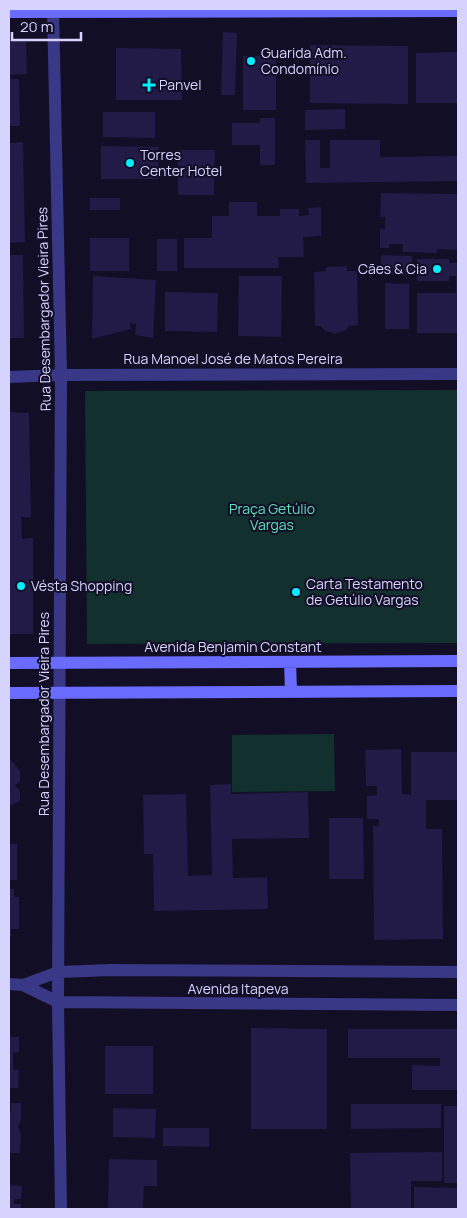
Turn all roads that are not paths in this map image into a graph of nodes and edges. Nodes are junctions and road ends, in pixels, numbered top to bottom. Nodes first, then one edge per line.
1 (53, 11) edge
2 (458, 11) edge
3 (9, 12) edge
4 (61, 374) junction
5 (458, 374) edge
6 (9, 377) edge
7 (458, 661) edge
8 (60, 662) junction
9 (290, 662) junction
10 (9, 663) edge
11 (458, 690) edge
12 (291, 691) junction
13 (9, 692) edge
14 (60, 692) junction
15 (58, 972) junction
16 (458, 972) edge
17 (9, 984) edge
18 (23, 984) junction
19 (58, 1002) junction
20 (458, 1005) edge
21 (61, 1209) edge

1 - 2 main road
1 - 3 main road
1 - 4 street, Rua Desembargador Vieira Pires
4 - 5 street, Rua Manoel José de Matos Pereira
4 - 6 street, Rua Manoel José de Matos Pereira
4 - 8 street, Rua Desembargador Vieira Pires
7 - 9 main road, Avenida Benjamin Constant
8 - 9 main road, Avenida Benjamin Constant
8 - 10 main road, Avenida Benjamin Constant
8 - 14 street, Rua Desembargador Vieira Pires
9 - 12 main road
11 - 12 main road
12 - 14 main road
13 - 14 main road
14 - 15 street, Rua Desembargador Vieira Pires
15 - 16 street, Avenida Itapeva
15 - 18 street, Avenida Itapeva
15 - 19 street, Rua Desembargador Vieira Pires
17 - 18 street, Avenida Itapeva
18 - 19 street, Avenida Itapeva
19 - 20 street, Avenida Itapeva
19 - 21 street, Rua Desembargador Vieira Pires

